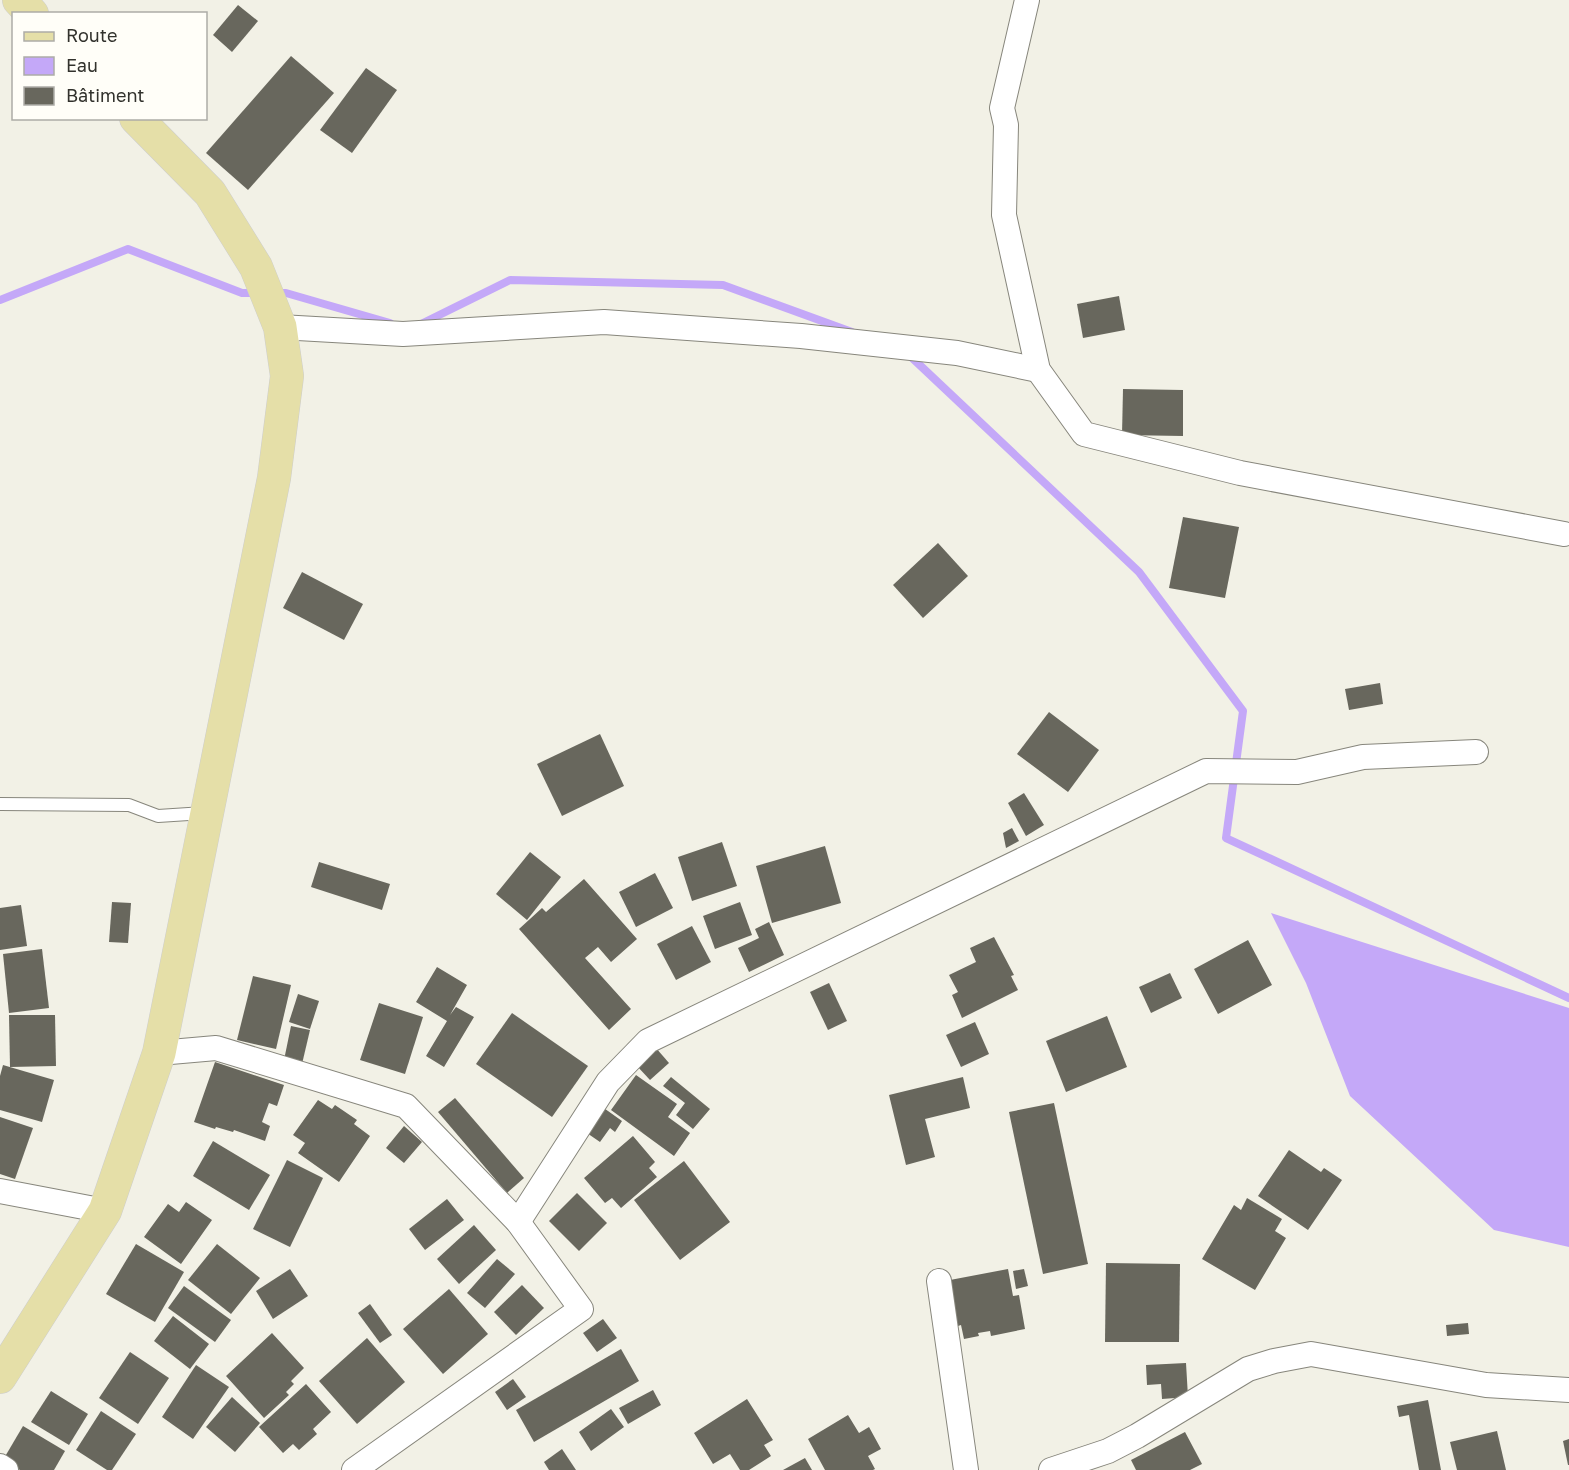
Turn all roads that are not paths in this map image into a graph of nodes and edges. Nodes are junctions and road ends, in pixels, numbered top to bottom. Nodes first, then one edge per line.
1 (19, 0) edge
2 (1027, 0) edge
3 (30, 12) edge
4 (138, 120) edge
5 (281, 334) junction
6 (1038, 370) junction
7 (1564, 534) dead end
8 (1476, 752) dead end
9 (0, 804) edge
10 (207, 813) junction
11 (159, 1053) junction
12 (0, 1191) edge
13 (105, 1211) junction
14 (518, 1222) junction
15 (939, 1281) dead end
16 (0, 1377) edge
17 (1569, 1390) edge
18 (0, 1466) edge
19 (6, 1470) edge
20 (354, 1470) edge
21 (966, 1470) edge
22 (1050, 1470) edge

1 - 3 main road
2 - 6 street
4 - 5 main road
5 - 6 street
5 - 10 main road
6 - 7 street
8 - 14 street
9 - 10 lane
10 - 11 main road
11 - 13 main road
11 - 14 street
12 - 13 street
13 - 16 main road
14 - 20 street
15 - 21 street
17 - 22 street
18 - 19 street

